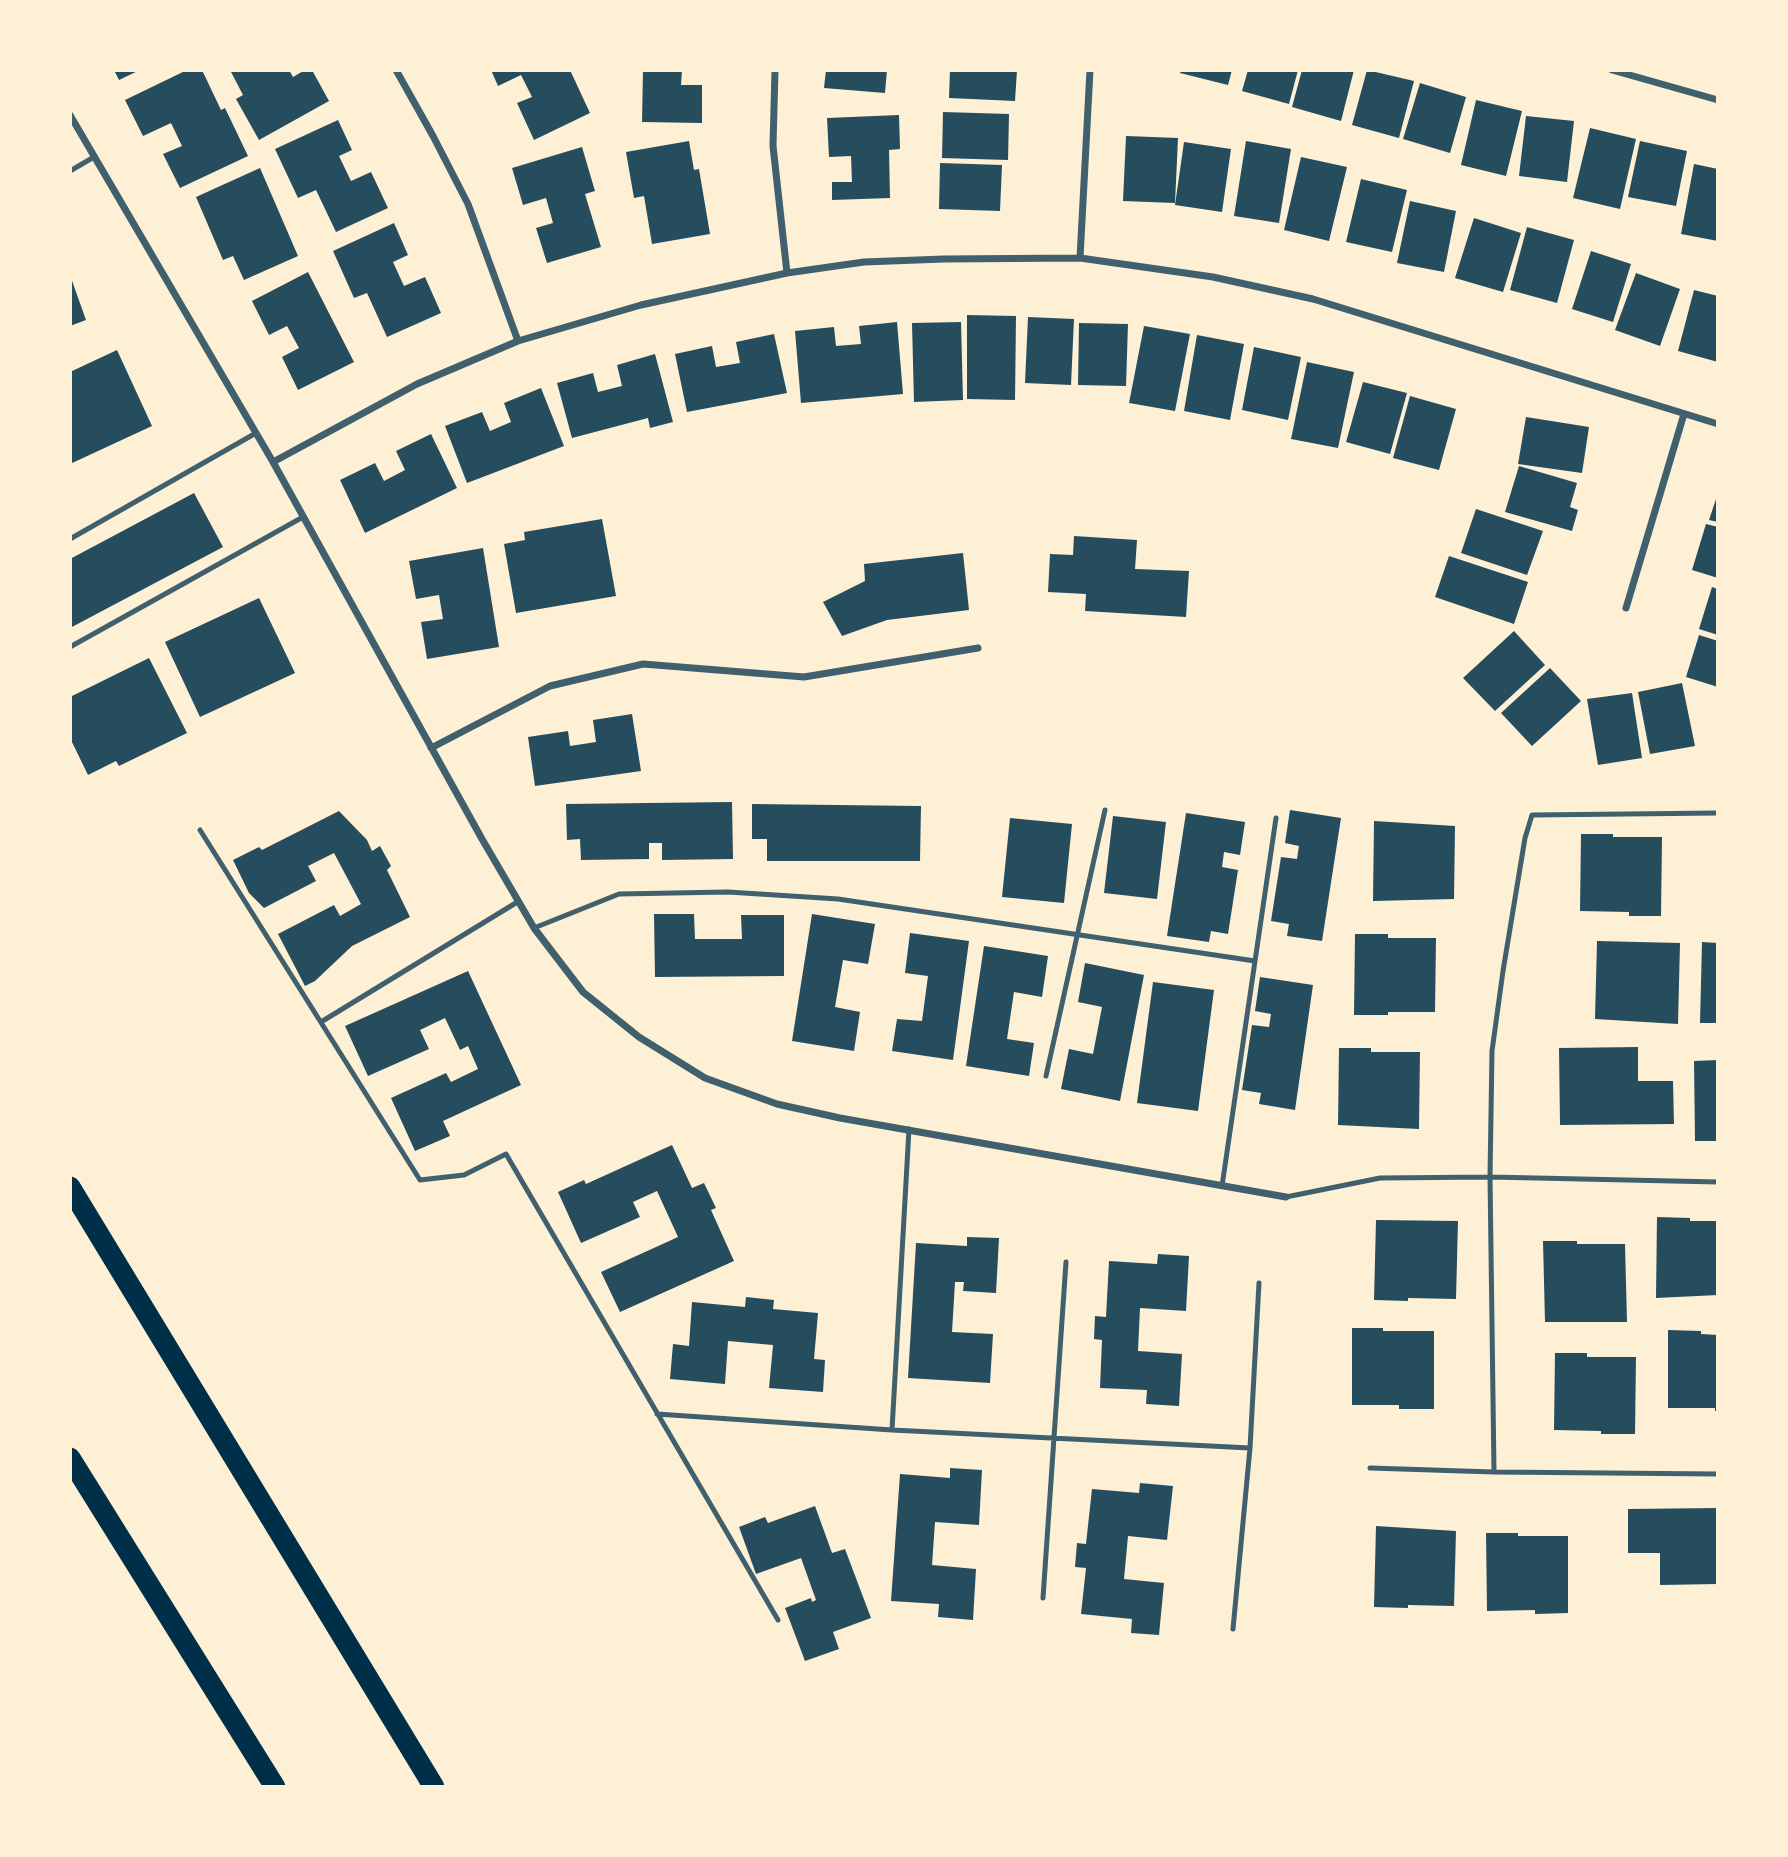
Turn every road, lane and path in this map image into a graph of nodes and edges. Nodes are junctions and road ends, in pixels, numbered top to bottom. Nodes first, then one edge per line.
1 (396, 70) edge
2 (775, 70) edge
3 (1090, 70) edge
4 (1612, 70) edge
5 (1718, 100) edge
6 (70, 115) edge
7 (94, 157) junction
8 (70, 171) edge
9 (1080, 258) junction
10 (787, 273) junction
11 (518, 341) junction
12 (1684, 414) junction
13 (1718, 424) edge
14 (256, 433) junction
15 (273, 462) junction
16 (303, 517) junction
17 (70, 539) edge
18 (1626, 608) dead end
19 (70, 647) edge
20 (978, 648) dead end
21 (430, 748) junction
22 (1105, 810) dead end
23 (1718, 813) edge
24 (1276, 818) dead end
25 (200, 830) dead end
26 (519, 901) junction
27 (534, 928) junction
28 (1078, 935) junction
29 (1255, 961) junction
30 (321, 1023) junction
31 (1046, 1076) dead end
32 (909, 1129) junction
33 (1490, 1177) junction
34 (1718, 1182) edge
35 (1222, 1186) junction
36 (70, 1187) edge
37 (1286, 1197) joint
38 (1066, 1262) dead end
39 (1259, 1283) dead end
40 (657, 1414) junction
41 (892, 1430) junction
42 (1055, 1437) junction
43 (1250, 1448) junction
44 (70, 1458) edge
45 (1370, 1468) dead end
46 (1494, 1472) junction
47 (1718, 1474) edge
48 (1043, 1598) dead end
49 (778, 1620) dead end
50 (1233, 1629) dead end
51 (275, 1787) edge
52 (434, 1787) edge

1 - 11 street
2 - 10 street
3 - 9 street
4 - 5 street
6 - 7 street
7 - 8 lane
7 - 14 street
9 - 10 street
9 - 12 street
10 - 11 street
11 - 15 street
12 - 13 street
12 - 18 street
14 - 15 street
14 - 17 lane
15 - 16 street
16 - 19 lane
16 - 21 street
20 - 21 street
21 - 26 street
22 - 28 lane
23 - 33 lane
24 - 29 lane
25 - 30 lane
26 - 27 street
26 - 30 lane
27 - 28 lane
27 - 32 street
28 - 29 lane
28 - 31 lane
29 - 35 lane
30 - 40 lane
32 - 35 street
32 - 41 lane
33 - 34 lane
33 - 37 lane
33 - 46 lane
35 - 37 street
36 - 52 highway
38 - 42 lane
39 - 43 lane
40 - 41 lane
40 - 49 lane
41 - 42 lane
42 - 43 lane
42 - 48 lane
43 - 50 lane
44 - 51 highway
45 - 46 lane
46 - 47 lane

